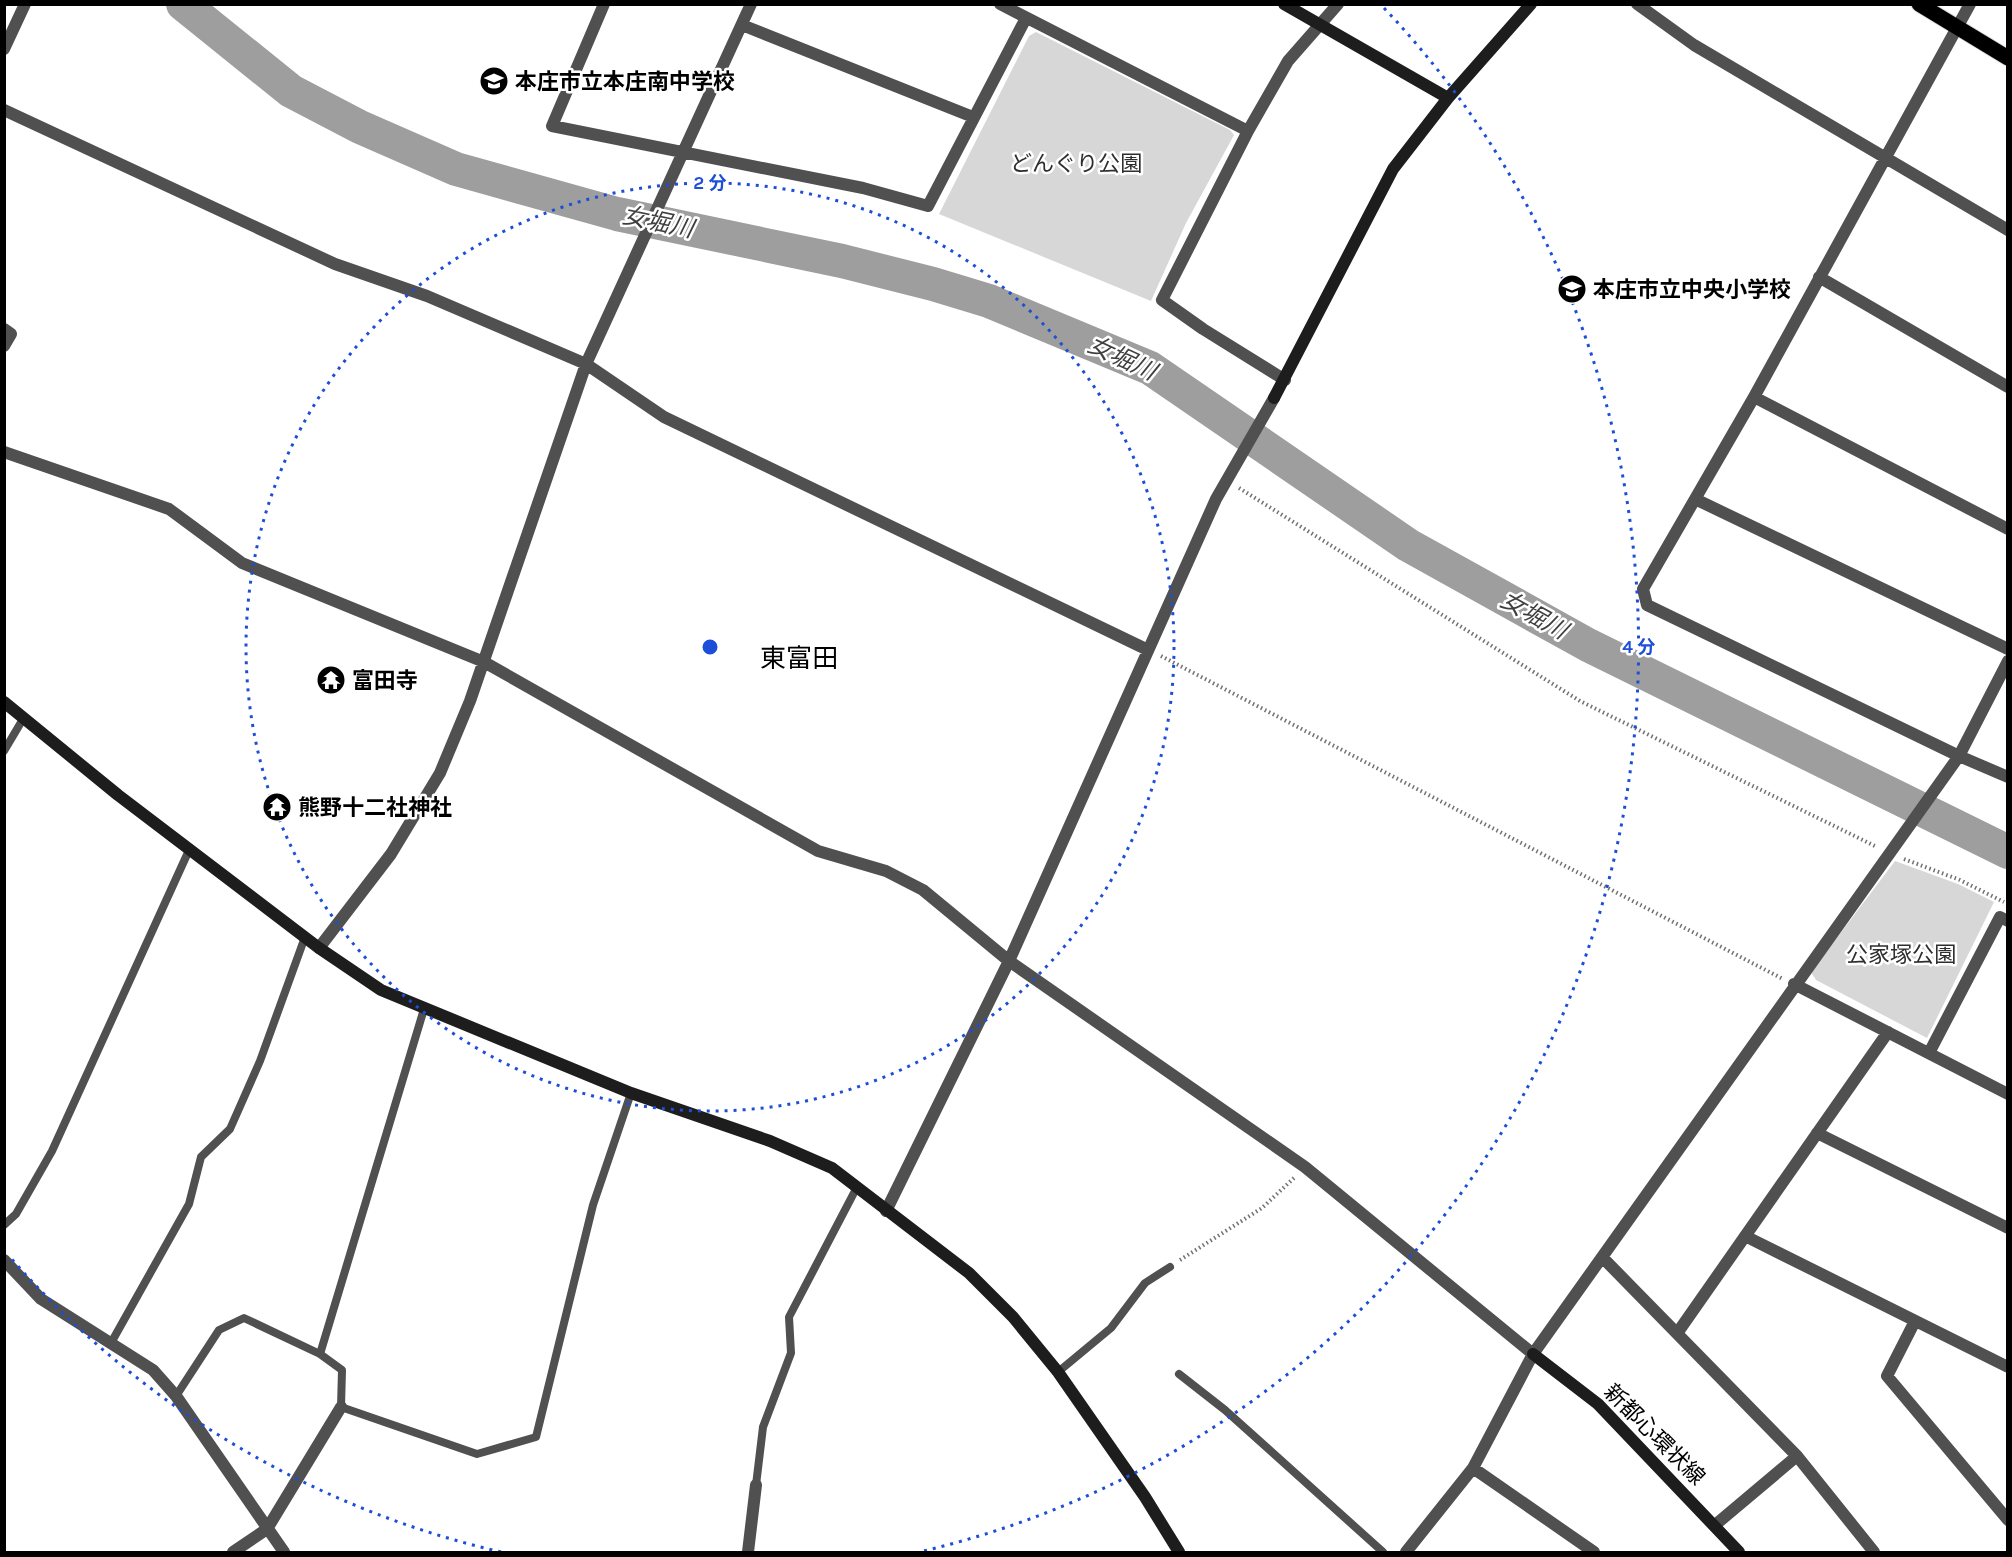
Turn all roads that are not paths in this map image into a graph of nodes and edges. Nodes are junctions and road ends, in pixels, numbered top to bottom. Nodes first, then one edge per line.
1 (25, 4) edge
2 (604, 4) edge
3 (751, 4) edge
4 (1000, 4) edge
5 (1284, 4) edge
6 (1338, 4) edge
7 (1532, 4) edge
8 (1637, 4) edge
9 (1919, 4) edge
10 (1970, 4) edge
11 (1026, 18) junction
12 (742, 25) junction
13 (1319, 26) junction
14 (1957, 29) junction
15 (4, 49) edge
16 (2007, 58) edge
17 (1448, 98) junction
18 (4, 110) edge
19 (973, 117) junction
20 (1248, 131) junction
21 (684, 153) junction
22 (1885, 157) junction
23 (2007, 230) edge
24 (1820, 277) junction
25 (4, 329) edge
26 (4, 346) edge
27 (586, 364) junction
28 (1285, 380) junction
29 (2007, 387) edge
30 (1754, 397) junction
31 (4, 452) edge
32 (1695, 499) junction
33 (2007, 529) edge
34 (2007, 649) edge
35 (1148, 650) junction
36 (2007, 661) edge
37 (484, 662) junction
38 (4, 702) edge
39 (23, 719) junction
40 (4, 751) edge
41 (1959, 756) junction
42 (2007, 777) edge
43 (190, 848) junction
44 (2007, 921) edge
45 (305, 938) junction
46 (319, 948) junction
47 (1009, 961) junction
48 (1794, 984) junction
49 (424, 1009) junction
50 (1888, 1032) junction
51 (1929, 1053) junction
52 (631, 1093) junction
53 (2007, 1094) edge
54 (1817, 1133) junction
55 (857, 1186) junction
56 (886, 1211) junction
57 (4, 1225) edge
58 (2007, 1228) edge
59 (1746, 1236) junction
60 (1603, 1258) junction
61 (4, 1260) edge
62 (1170, 1267) road end
63 (1915, 1321) junction
64 (1678, 1332) junction
65 (111, 1343) junction
66 (320, 1354) junction
67 (1533, 1354) junction
68 (2007, 1367) edge
69 (1058, 1372) junction
70 (1179, 1374) dead end
71 (176, 1396) junction
72 (341, 1407) junction
73 (1797, 1456) junction
74 (1473, 1468) junction
75 (756, 1485) joint
76 (2007, 1520) edge
77 (1715, 1525) junction
78 (267, 1529) junction
79 (233, 1552) edge
80 (285, 1552) edge
81 (748, 1552) edge
82 (1179, 1552) edge
83 (1383, 1552) edge
84 (1406, 1552) edge
85 (1594, 1552) edge
86 (1739, 1552) edge
87 (1874, 1552) edge

1 - 15 street
2 - 21 street
3 - 12 street
4 - 11 street
5 - 13 street
6 - 13 street
7 - 17 street
8 - 22 street
9 - 14 main road
10 - 14 street
11 - 19 street
11 - 20 street
12 - 19 street
12 - 21 street
13 - 17 street
13 - 20 street
14 - 16 main road
14 - 22 street
17 - 28 street
18 - 27 street
19 - 21 street
20 - 28 street
21 - 27 street
22 - 23 street
22 - 24 street
24 - 29 street
24 - 30 street
25 - 26 street
27 - 35 street
27 - 37 street
28 - 35 street
30 - 32 street
30 - 33 street
31 - 37 street
32 - 34 street
32 - 41 street
35 - 47 street
36 - 41 street
37 - 46 street
37 - 47 street
38 - 39 street
39 - 40 lane
39 - 43 street
41 - 42 street
41 - 48 street
43 - 45 street
43 - 57 lane
44 - 51 street
45 - 46 street
45 - 65 lane
46 - 49 street
47 - 56 street
47 - 67 street
48 - 50 street
48 - 60 street
49 - 52 street
49 - 66 lane
50 - 51 street
50 - 54 street
51 - 53 street
52 - 55 street
52 - 72 lane
54 - 58 street
54 - 59 street
55 - 56 street
55 - 75 lane
56 - 69 street
59 - 63 street
59 - 64 street
60 - 64 street
60 - 67 street
61 - 65 street
62 - 69 lane
63 - 68 street
63 - 76 street
64 - 73 street
65 - 71 street
66 - 71 lane
66 - 72 lane
67 - 74 street
67 - 77 street, 新都心環状線
69 - 82 street
70 - 83 lane
71 - 78 street
72 - 78 street
73 - 77 street
73 - 87 street
74 - 84 street
74 - 85 street
75 - 81 street
77 - 86 street, 新都心環状線
78 - 79 street
78 - 80 street

